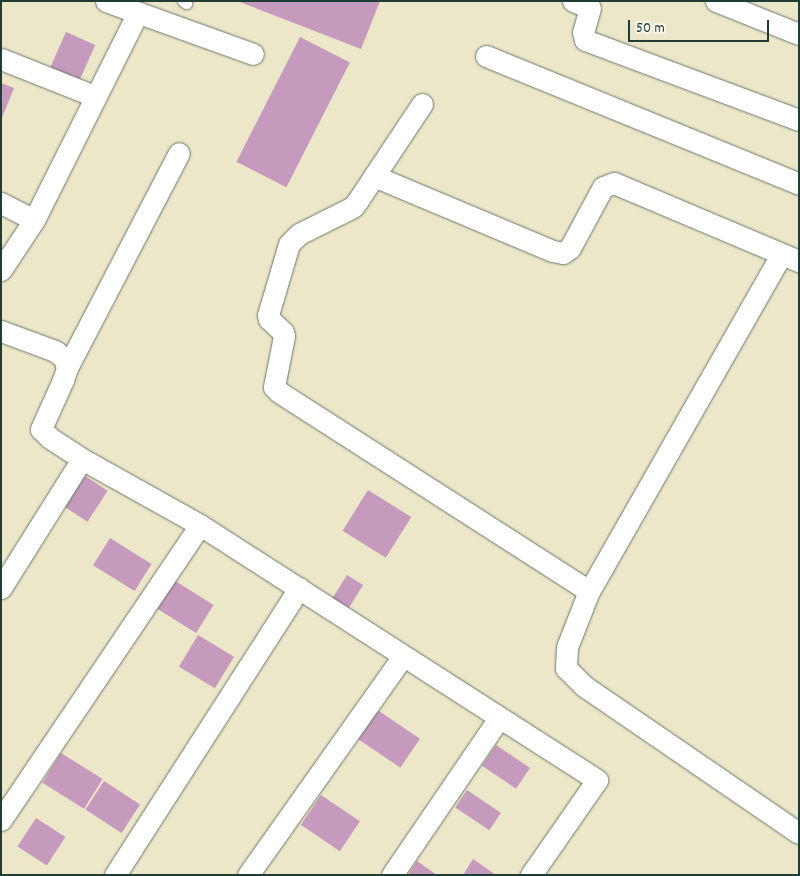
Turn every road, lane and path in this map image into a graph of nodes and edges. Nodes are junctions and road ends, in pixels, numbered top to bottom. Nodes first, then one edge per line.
1 (106, 1) edge
2 (573, 1) edge
3 (716, 1) edge
4 (137, 14) junction
5 (799, 34) edge
6 (253, 54) dead end
7 (486, 56) dead end
8 (1, 58) edge
9 (94, 96) junction
10 (422, 104) dead end
11 (799, 120) edge
12 (179, 153) dead end
13 (374, 176) junction
14 (799, 184) edge
15 (1, 204) edge
16 (34, 220) junction
17 (790, 258) edge
18 (1, 270) edge
19 (5, 339) edge
20 (66, 368) junction
21 (82, 459) junction
22 (200, 524) junction
23 (1, 588) edge
24 (299, 588) junction
25 (590, 591) junction
26 (403, 656) junction
27 (499, 718) junction
28 (1, 820) edge
29 (799, 833) edge
30 (115, 875) edge
31 (248, 875) edge
32 (392, 875) edge
33 (531, 875) edge

1 - 4 street
2 - 11 street
3 - 5 street
4 - 6 street
4 - 9 street
7 - 14 street
8 - 9 street
9 - 16 street
10 - 13 street
12 - 20 street
13 - 17 street
13 - 25 street
15 - 16 street
16 - 18 street
17 - 25 street
19 - 20 street
20 - 21 street
21 - 22 street
21 - 23 street
22 - 24 street
22 - 28 street
24 - 26 street
24 - 30 street
25 - 29 street
26 - 27 street
26 - 31 street
27 - 32 street
27 - 33 street

